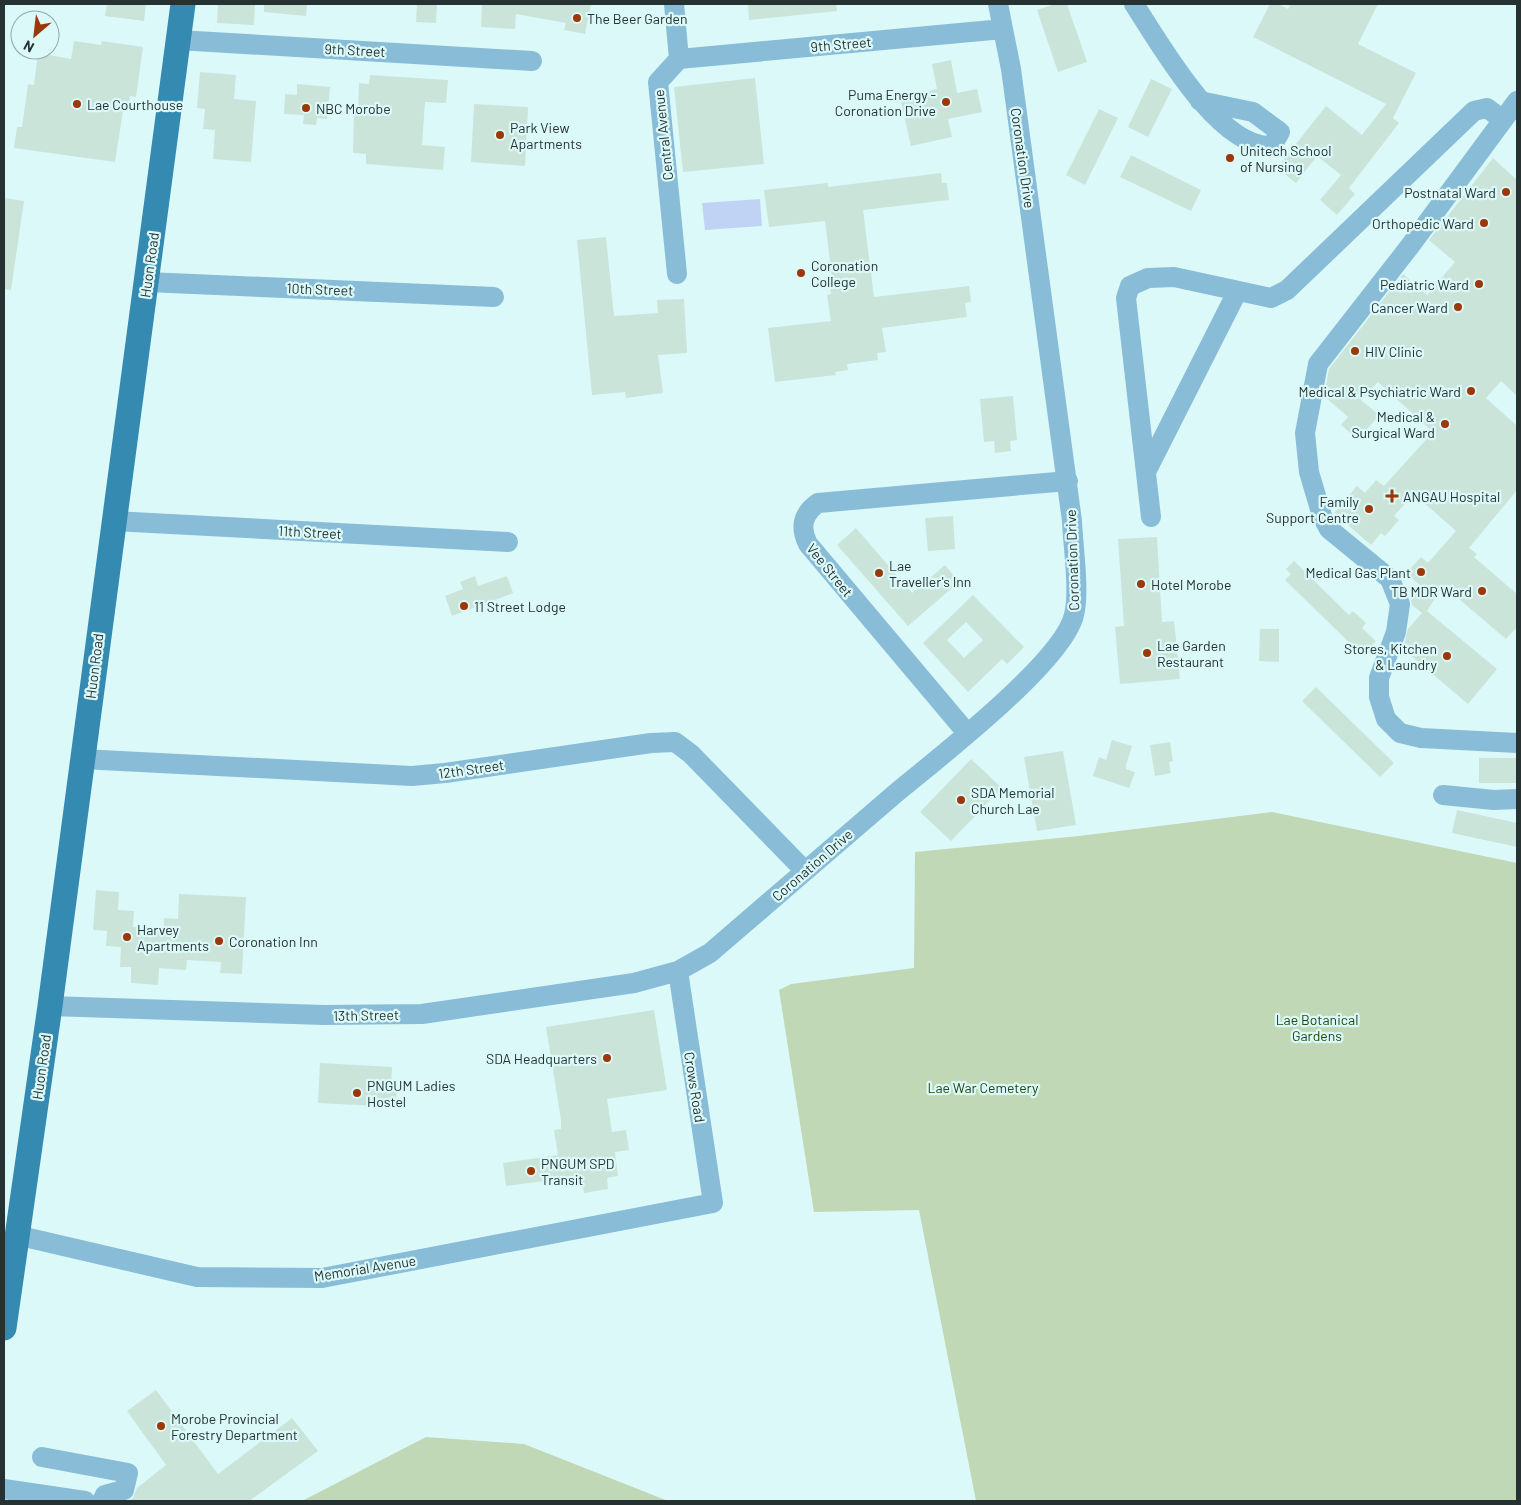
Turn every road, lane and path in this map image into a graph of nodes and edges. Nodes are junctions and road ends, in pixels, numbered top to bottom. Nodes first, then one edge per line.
1 (183, 4) edge
2 (674, 4) edge
3 (998, 4) edge
4 (1134, 4) edge
5 (1003, 29) junction
6 (178, 40) junction
7 (680, 59) junction
8 (532, 61) dead end
9 (1200, 101) dead end
10 (1517, 101) edge
11 (1503, 120) junction
12 (677, 274) dead end
13 (147, 282) junction
14 (1238, 292) junction
15 (494, 296) dead end
16 (1146, 472) junction
17 (1068, 481) junction
18 (1151, 517) dead end
19 (113, 521) junction
20 (508, 542) dead end
21 (967, 733) junction
22 (1517, 743) edge
23 (82, 759) junction
24 (1443, 795) dead end
25 (1517, 799) edge
26 (805, 871) junction
27 (678, 972) junction
28 (50, 1006) junction
29 (713, 1203) joint
30 (16, 1235) junction
31 (4, 1328) edge
32 (42, 1457) dead end
33 (4, 1489) edge
34 (4, 1500) edge
35 (13, 1501) edge
36 (85, 1501) edge
37 (102, 1501) edge

1 - 6 main road, Huon Road
2 - 7 street
3 - 5 street, Coronation Drive
4 - 9 street
5 - 7 street, 9th Street
5 - 17 street, Coronation Drive
6 - 8 street, 9th Street
6 - 13 main road, Huon Road
7 - 12 street, Central Avenue
10 - 11 street
11 - 14 street
11 - 22 street
13 - 15 street, 10th Street
13 - 19 main road, Huon Road
14 - 16 street
14 - 16 street
16 - 18 street
17 - 21 street, Coronation Drive
17 - 21 street, Vee Street
19 - 20 street, 11th Street
19 - 23 main road, Huon Road
21 - 26 street, Coronation Drive
23 - 26 street, 12th Street
23 - 28 main road, Huon Road
24 - 25 street
26 - 27 street, Coronation Drive
27 - 28 street, 13th Street
27 - 29 street, Crows Road
28 - 30 main road, Huon Road
29 - 30 street, Memorial Avenue
30 - 31 main road, Huon Road
32 - 37 street
33 - 36 street
34 - 35 street

